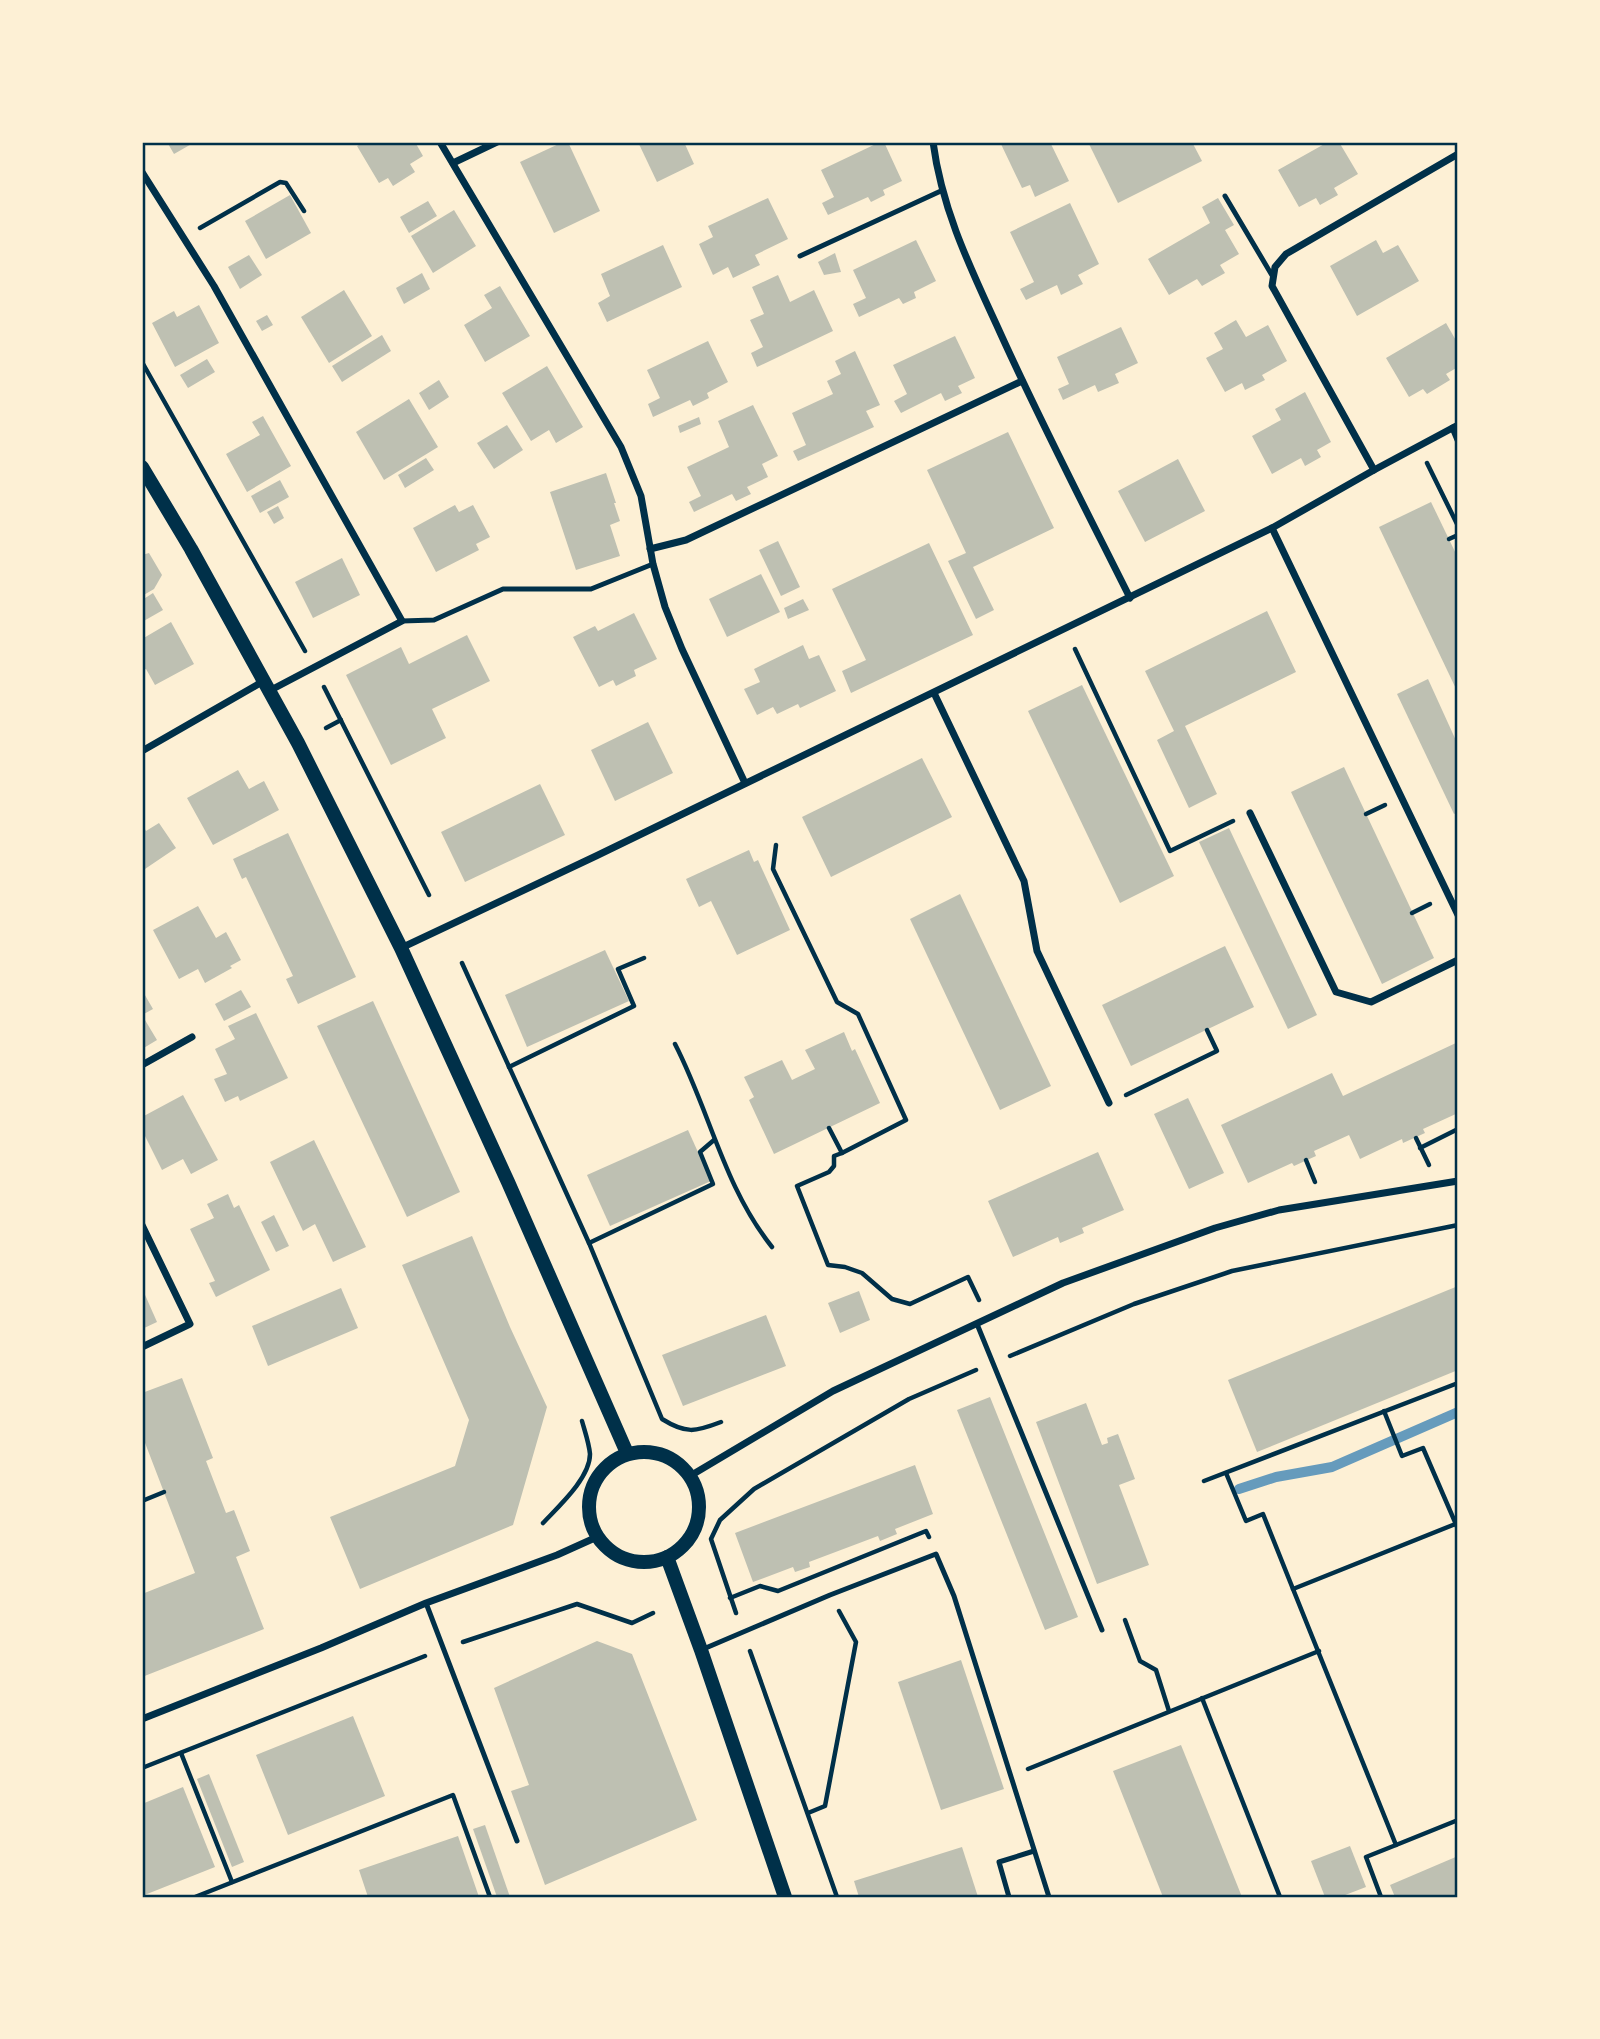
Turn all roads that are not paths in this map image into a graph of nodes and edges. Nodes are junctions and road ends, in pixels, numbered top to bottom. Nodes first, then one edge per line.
1 (440, 142) edge
2 (496, 142) edge
3 (933, 142) edge
4 (1458, 154) edge
5 (453, 163) junction
6 (142, 172) edge
7 (943, 190) junction
8 (1225, 196) dead end
9 (800, 256) dead end
10 (1273, 277) junction
11 (1022, 381) junction
12 (1455, 427) edge
13 (1458, 440) edge
14 (142, 467) edge
15 (1374, 470) junction
16 (1272, 528) junction
17 (650, 548) junction
18 (653, 564) junction
19 (1130, 598) junction
20 (402, 621) junction
21 (265, 687) junction
22 (933, 693) junction
23 (142, 751) edge
24 (745, 783) junction
25 (1250, 813) road end
26 (1458, 915) edge
27 (401, 948) junction
28 (1458, 960) edge
29 (192, 1037) dead end
30 (142, 1065) edge
31 (1109, 1103) road end
32 (1458, 1181) edge
33 (142, 1224) edge
34 (977, 1324) junction
35 (142, 1347) edge
36 (627, 1453) junction
37 (690, 1476) junction
38 (597, 1538) junction
39 (667, 1557) junction
40 (426, 1603) junction
41 (1102, 1630) dead end
42 (701, 1650) junction
43 (142, 1719) edge
44 (517, 1841) dead end
45 (1034, 1851) junction
46 (785, 1897) edge
47 (1009, 1897) edge
48 (1049, 1897) edge

1 - 5 street
2 - 5 street
3 - 7 street
4 - 10 street
5 - 17 street
6 - 20 street
7 - 9 lane
7 - 11 street
8 - 10 lane
10 - 15 street
11 - 17 street
11 - 19 street
12 - 13 street
12 - 15 street
14 - 21 main road
15 - 16 street
16 - 19 street
16 - 26 street
17 - 18 street
18 - 20 lane
18 - 24 street
19 - 22 street
20 - 21 street
21 - 23 street
21 - 27 main road
22 - 24 street
22 - 31 street
24 - 27 street
25 - 28 street
27 - 36 main road
29 - 30 street
32 - 34 street
33 - 35 street
34 - 37 street
34 - 41 lane
36 - 37 main road
36 - 38 main road
37 - 39 main road
38 - 39 main road
38 - 40 street
39 - 42 main road
40 - 43 street
40 - 44 lane
42 - 45 lane
42 - 46 main road
45 - 47 lane
45 - 48 lane

